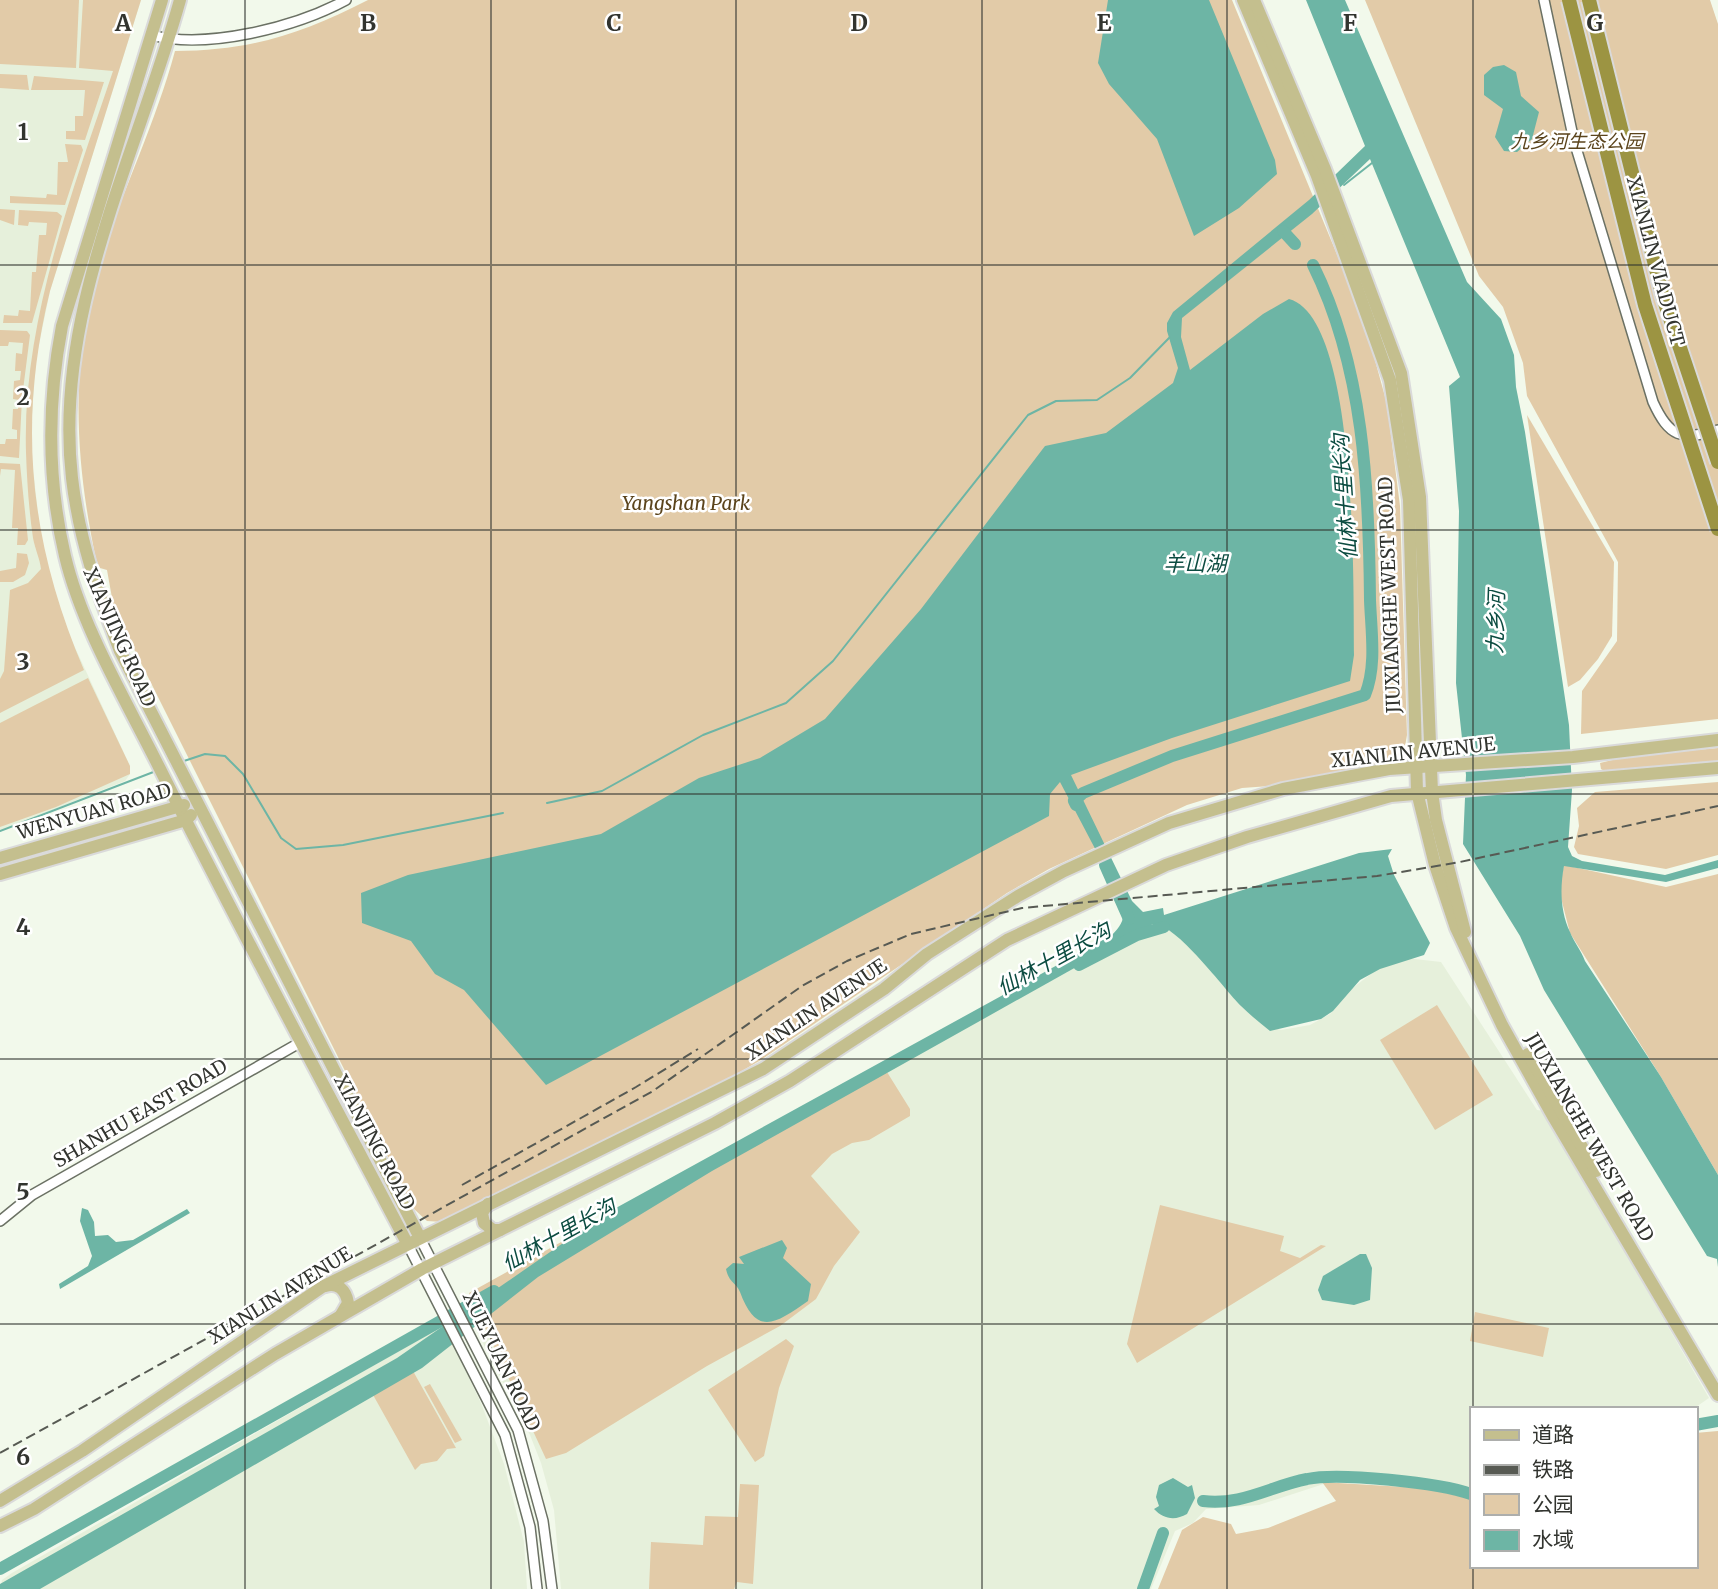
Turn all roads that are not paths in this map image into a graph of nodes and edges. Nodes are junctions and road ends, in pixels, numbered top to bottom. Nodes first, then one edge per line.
1 (162, 0) edge
2 (180, 0) edge
3 (346, 0) edge
4 (1242, 0) edge
5 (1254, 0) edge
6 (1544, 0) edge
7 (1569, 0) edge
8 (1589, 0) edge
9 (151, 35) junction
10 (169, 40) junction
11 (1321, 172) junction
12 (1339, 221) junction
13 (1718, 430) edge
14 (1718, 462) edge
15 (1718, 529) edge
16 (1718, 740) edge
17 (1431, 766) junction
18 (1415, 767) junction
19 (1718, 768) edge
20 (1417, 792) junction
21 (1432, 792) junction
22 (178, 804) junction
23 (198, 807) junction
24 (186, 820) junction
25 (0, 858) edge
26 (0, 874) edge
27 (301, 1042) junction
28 (488, 1204) junction
29 (0, 1221) edge
30 (500, 1230) junction
31 (419, 1236) junction
32 (407, 1242) junction
33 (435, 1262) junction
34 (422, 1269) junction
35 (322, 1287) junction
36 (341, 1315) junction
37 (1718, 1380) edge
38 (1718, 1395) edge
39 (16, 1492) junction
40 (0, 1501) edge
41 (34, 1509) junction
42 (0, 1526) edge
43 (537, 1589) edge
44 (552, 1589) edge

1 - 9 main road, XIANJING ROAD
2 - 10 main road, XIANJING ROAD
3 - 10 street
4 - 11 main road, JIUXIANGHE WEST ROAD
5 - 11 main road, JIUXIANGHE WEST ROAD
6 - 13 street
7 - 15 highway, XIANLIN VIADUCT, bridge
8 - 14 highway, XIANLIN VIADUCT, bridge
9 - 10 street
9 - 22 main road, XIANJING ROAD
10 - 23 main road, XIANJING ROAD
11 - 12 main road, JIUXIANGHE WEST ROAD
12 - 17 main road, JIUXIANGHE WEST ROAD
12 - 18 main road, JIUXIANGHE WEST ROAD
16 - 17 main road, XIANLIN AVENUE
17 - 18 main road, XIANLIN AVENUE
17 - 21 main road, JIUXIANGHE WEST ROAD
18 - 20 main road, JIUXIANGHE WEST ROAD
18 - 28 main road, XIANLIN AVENUE
19 - 21 main road
20 - 21 main road
20 - 30 main road
20 - 38 main road, JIUXIANGHE WEST ROAD
21 - 37 main road, JIUXIANGHE WEST ROAD
22 - 23 main road, WENYUAN ROAD
22 - 24 main road, XIANJING ROAD
22 - 25 main road, WENYUAN ROAD
23 - 24 main road, WENYUAN ROAD
23 - 31 main road, XIANJING ROAD
24 - 26 main road, WENYUAN ROAD
24 - 27 main road, XIANJING ROAD
27 - 29 street, SHANHU EAST ROAD
27 - 32 main road, XIANJING ROAD
28 - 30 main road
28 - 31 main road, XIANLIN AVENUE
30 - 33 main road
31 - 32 main road, XIANLIN AVENUE
31 - 33 street, XUEYUAN ROAD
32 - 34 street, XUEYUAN ROAD
32 - 35 main road, XIANLIN AVENUE
33 - 34 main road
33 - 44 street, XUEYUAN ROAD
34 - 36 main road
34 - 43 street, XUEYUAN ROAD
35 - 36 main road
35 - 39 main road, XIANLIN AVENUE
36 - 41 main road
39 - 40 main road, XIANLIN AVENUE
39 - 41 main road
41 - 42 main road

